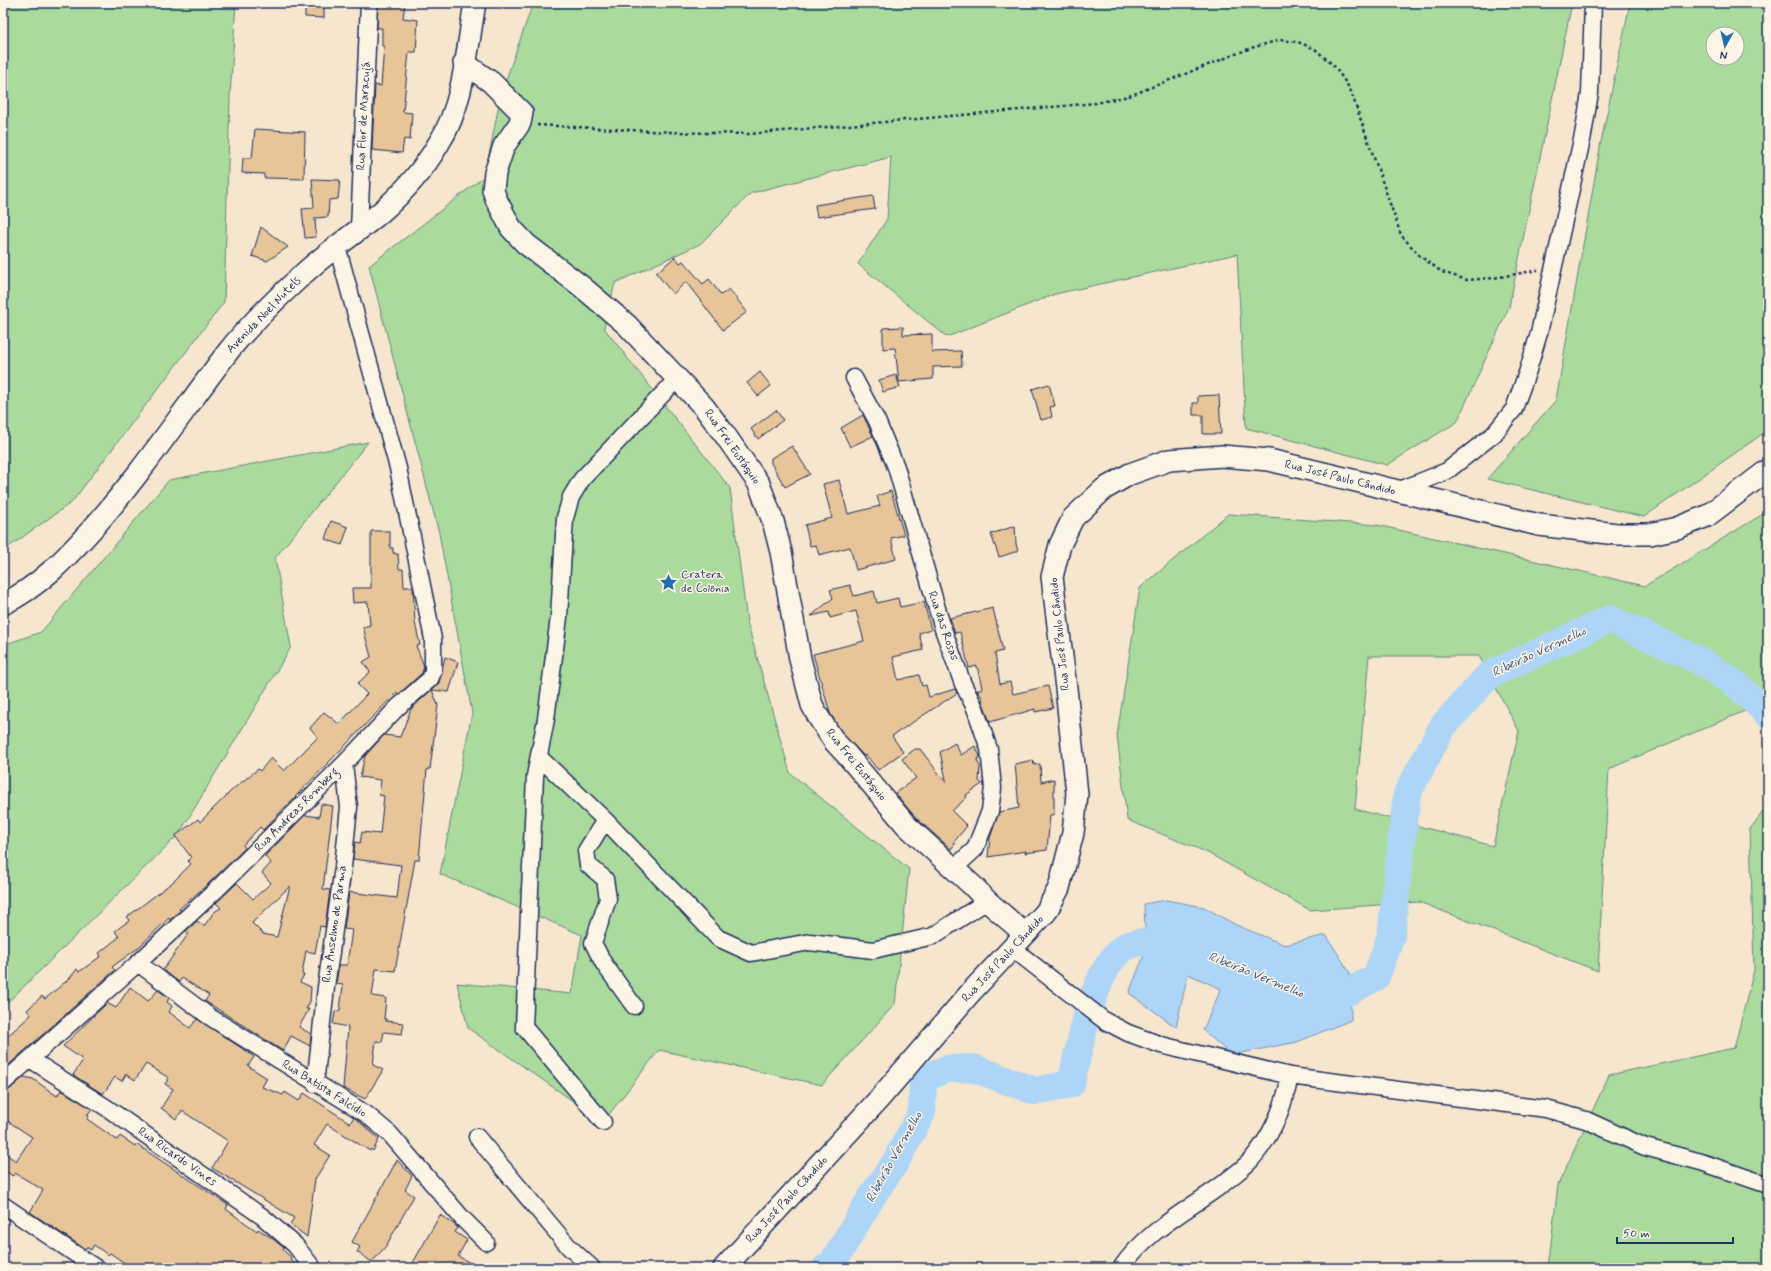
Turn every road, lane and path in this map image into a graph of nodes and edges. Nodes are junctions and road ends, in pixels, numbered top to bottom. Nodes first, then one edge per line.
1 (369, 3) edge
2 (475, 3) edge
3 (1593, 3) edge
4 (464, 63) junction
5 (520, 123) junction
6 (359, 230) junction
7 (337, 246) junction
8 (1552, 268) junction
9 (854, 378) dead end
10 (677, 379) junction
11 (1768, 470) edge
12 (1395, 492) junction
13 (3, 604) edge
14 (539, 757) junction
15 (344, 764) junction
16 (605, 820) junction
17 (953, 869) junction
18 (987, 901) junction
19 (1019, 941) junction
20 (138, 963) junction
21 (634, 1006) dead end
22 (30, 1059) junction
23 (1290, 1076) junction
24 (3, 1083) edge
25 (316, 1084) junction
26 (603, 1122) dead end
27 (478, 1137) dead end
28 (1768, 1185) edge
29 (3, 1205) edge
30 (486, 1242) dead end
31 (96, 1268) edge
32 (313, 1268) edge
33 (592, 1268) edge
34 (724, 1268) edge
35 (1121, 1268) edge

1 - 6 street, Rua Flor de Maracujá
2 - 4 street, Avenida Noel Nutels
3 - 8 street
4 - 5 street
4 - 6 street, Avenida Noel Nutels
5 - 8 path
5 - 10 street, Rua Frei Eustáquio
6 - 7 street, Avenida Noel Nutels
7 - 13 street, Avenida Noel Nutels
7 - 15 street, Rua Andreas Romberg
8 - 12 street
9 - 17 street, Rua das Rosas
10 - 14 street
10 - 17 street, Rua Frei Eustáquio
11 - 12 street, Rua José Paulo Cândido
12 - 19 street, Rua José Paulo Cândido
14 - 16 street
14 - 26 street
15 - 20 street, Rua Andreas Romberg
15 - 25 street, Rua Anselmo de Parma
16 - 18 street
16 - 21 street
17 - 18 street, Rua Frei Eustáquio
18 - 19 street, Rua Frei Eustáquio
19 - 23 street
19 - 34 street, Rua José Paulo Cândido
20 - 22 street, Rua Andreas Romberg
20 - 25 street, Rua Batista Falcídio
22 - 24 street, Rua Andreas Romberg
22 - 32 street, Rua Ricardo Vines
23 - 28 street
23 - 35 street
25 - 30 street, Rua Batista Falcídio
27 - 33 street
29 - 31 street

